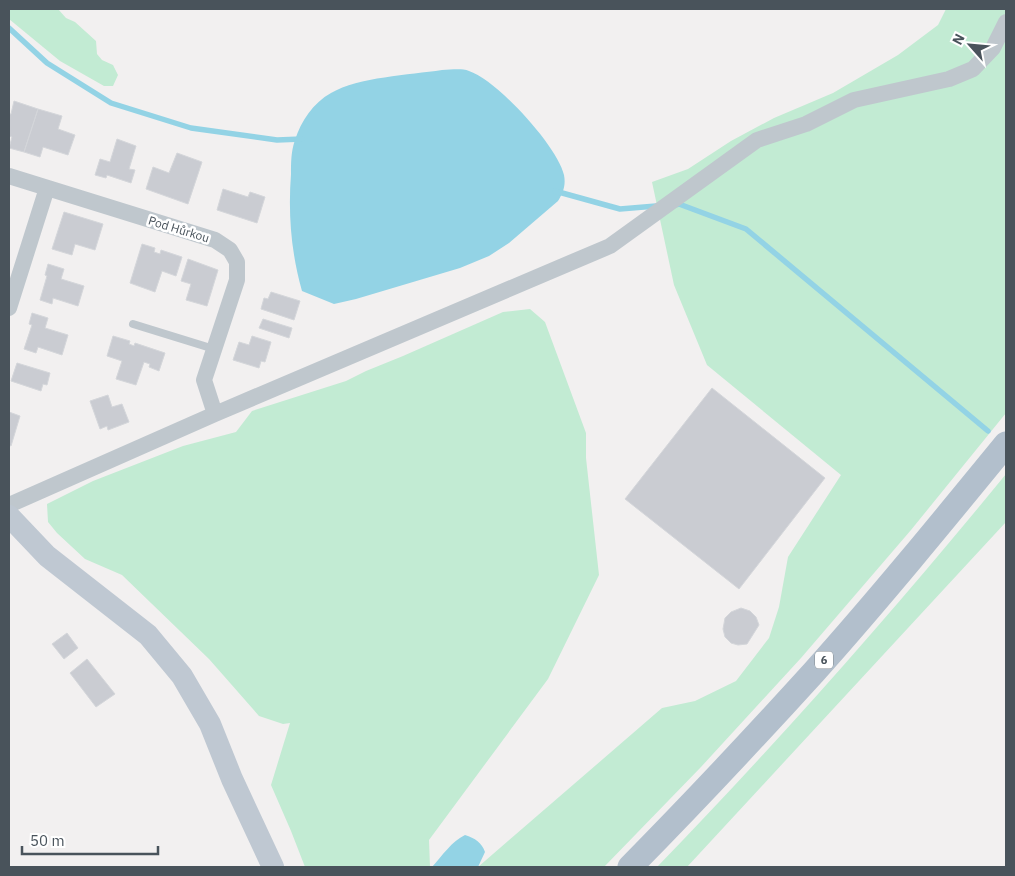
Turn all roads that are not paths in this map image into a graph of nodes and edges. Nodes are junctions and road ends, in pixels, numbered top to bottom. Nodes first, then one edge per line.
1 (1006, 22) edge
2 (9, 176) edge
3 (47, 188) junction
4 (9, 308) edge
5 (133, 324) dead end
6 (215, 349) junction
7 (215, 414) junction
8 (1006, 444) edge
9 (9, 505) edge
10 (9, 516) edge
11 (273, 867) edge
12 (630, 867) edge

1 - 7 street
2 - 3 street, Pod Hůrkou
3 - 4 street
3 - 6 street, Pod Hůrkou
5 - 6 lane
6 - 7 street, Pod Hůrkou
7 - 9 street
8 - 12 main road, 6
10 - 11 street

